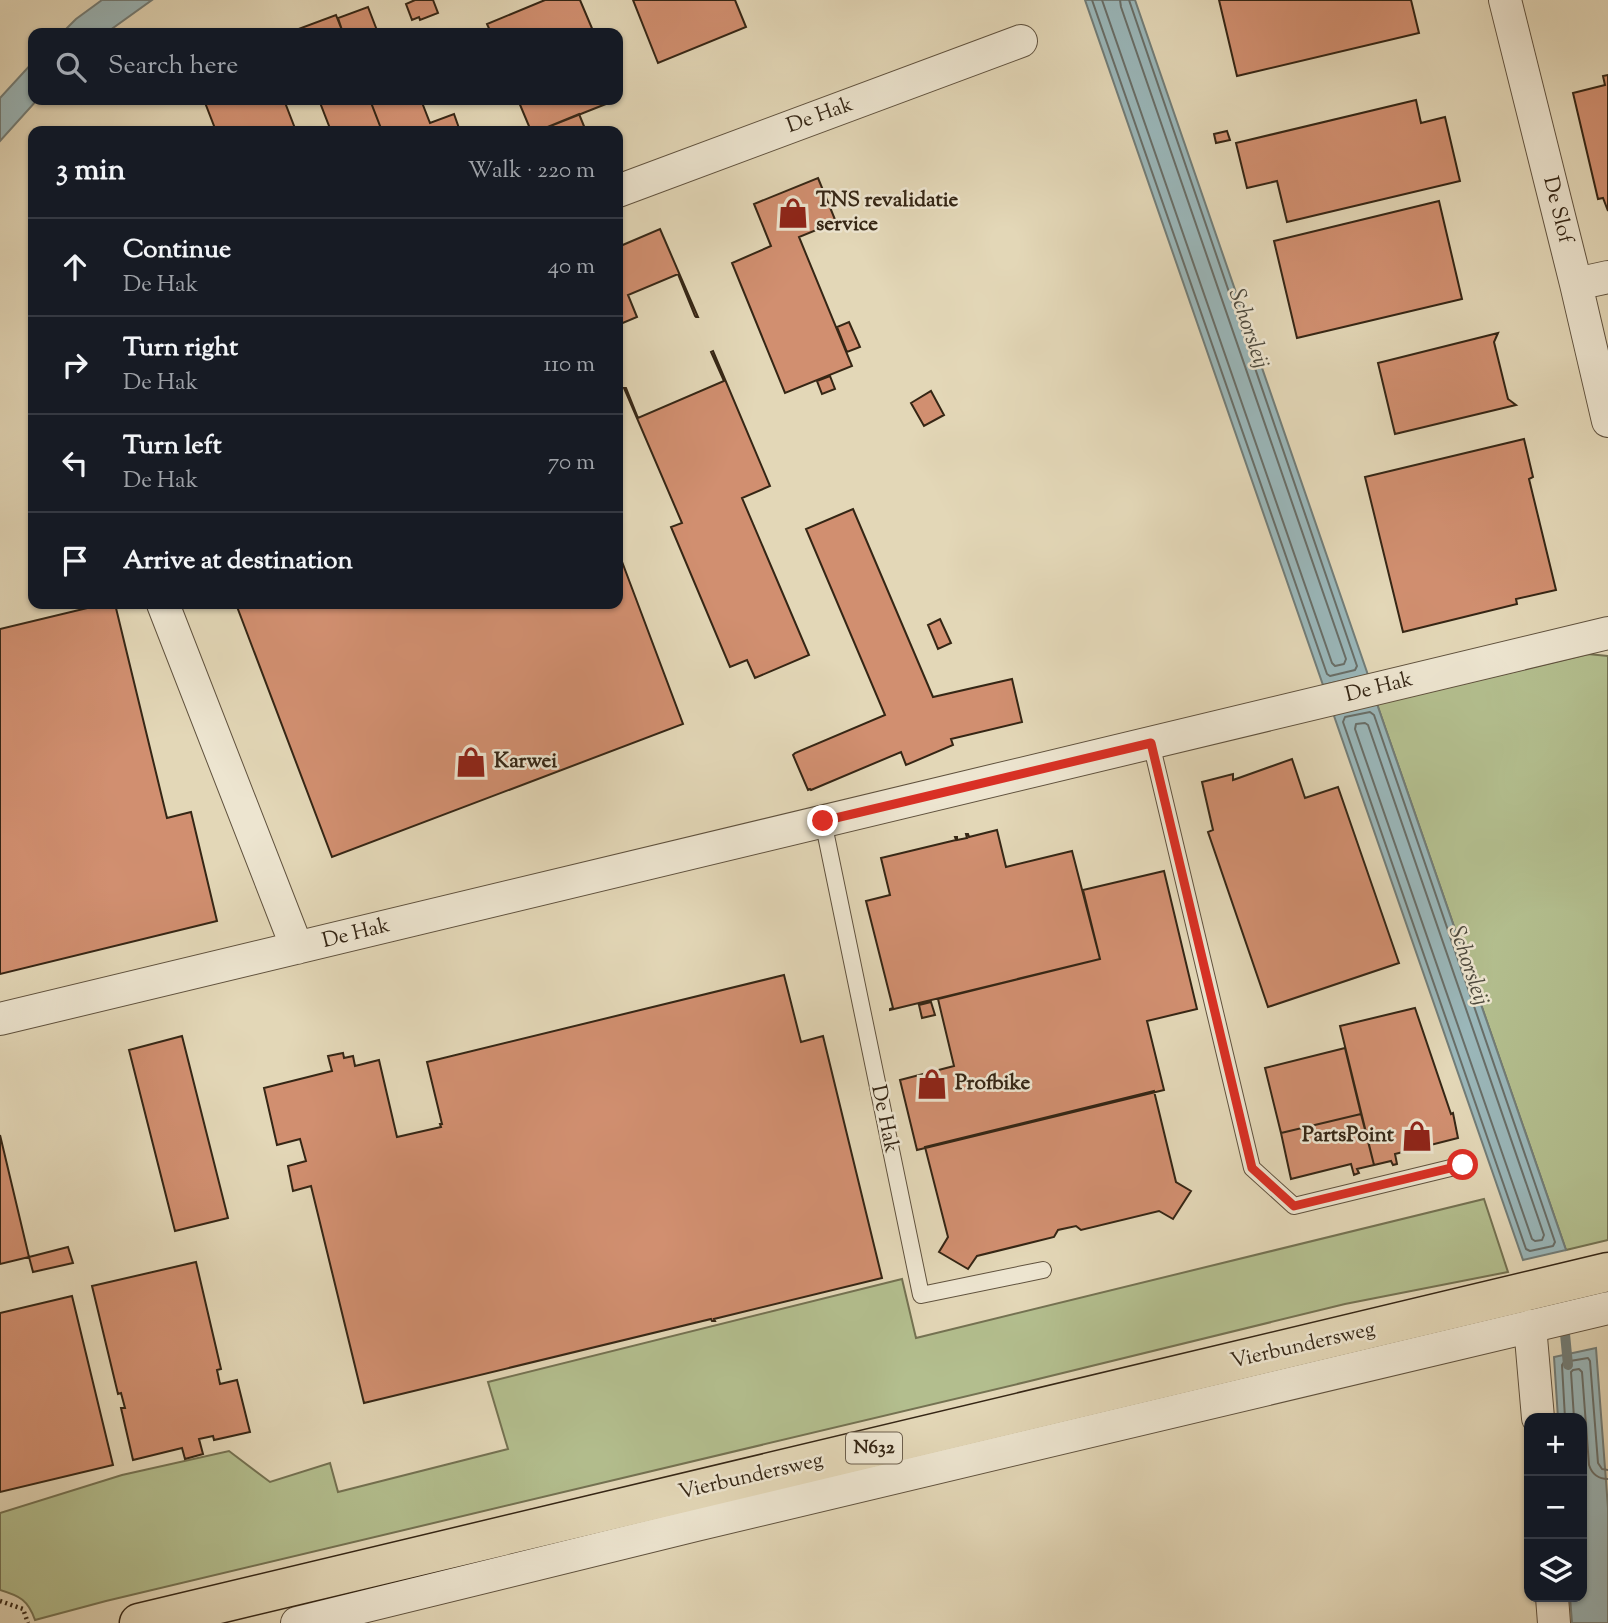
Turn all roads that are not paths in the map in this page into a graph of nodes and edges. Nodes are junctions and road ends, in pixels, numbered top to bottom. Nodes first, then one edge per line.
1 (1505, 0) edge
2 (1021, 41) dead end
3 (623, 189) edge
4 (1608, 277) edge
5 (1576, 284) junction
6 (1608, 421) edge
7 (165, 609) edge
8 (1608, 632) edge
9 (1151, 743) junction
10 (823, 821) junction
11 (297, 948) junction
12 (0, 1019) edge
13 (1463, 1165) dead end
14 (1043, 1270) dead end
15 (1608, 1272) edge
16 (1608, 1308) edge
17 (1530, 1326) junction
18 (1538, 1413) edge
19 (692, 1509) junction
20 (1552, 1602) edge
21 (139, 1623) edge
22 (296, 1623) edge
23 (1554, 1623) edge

1 - 5 street, De Slof
2 - 3 street, De Hak
4 - 5 street
5 - 6 street, De Slof
7 - 11 street, De Hak
8 - 9 street, De Hak
9 - 10 street, De Hak
9 - 13 lane
10 - 11 street, De Hak
10 - 14 lane, De Hak
11 - 12 street, De Hak
15 - 19 main road, Vierbundersweg / N632
16 - 17 street, Vierbundersweg
17 - 18 street
17 - 19 street, Vierbundersweg
19 - 21 main road, Vierbundersweg / N632
19 - 22 street, Vierbundersweg
20 - 23 street

